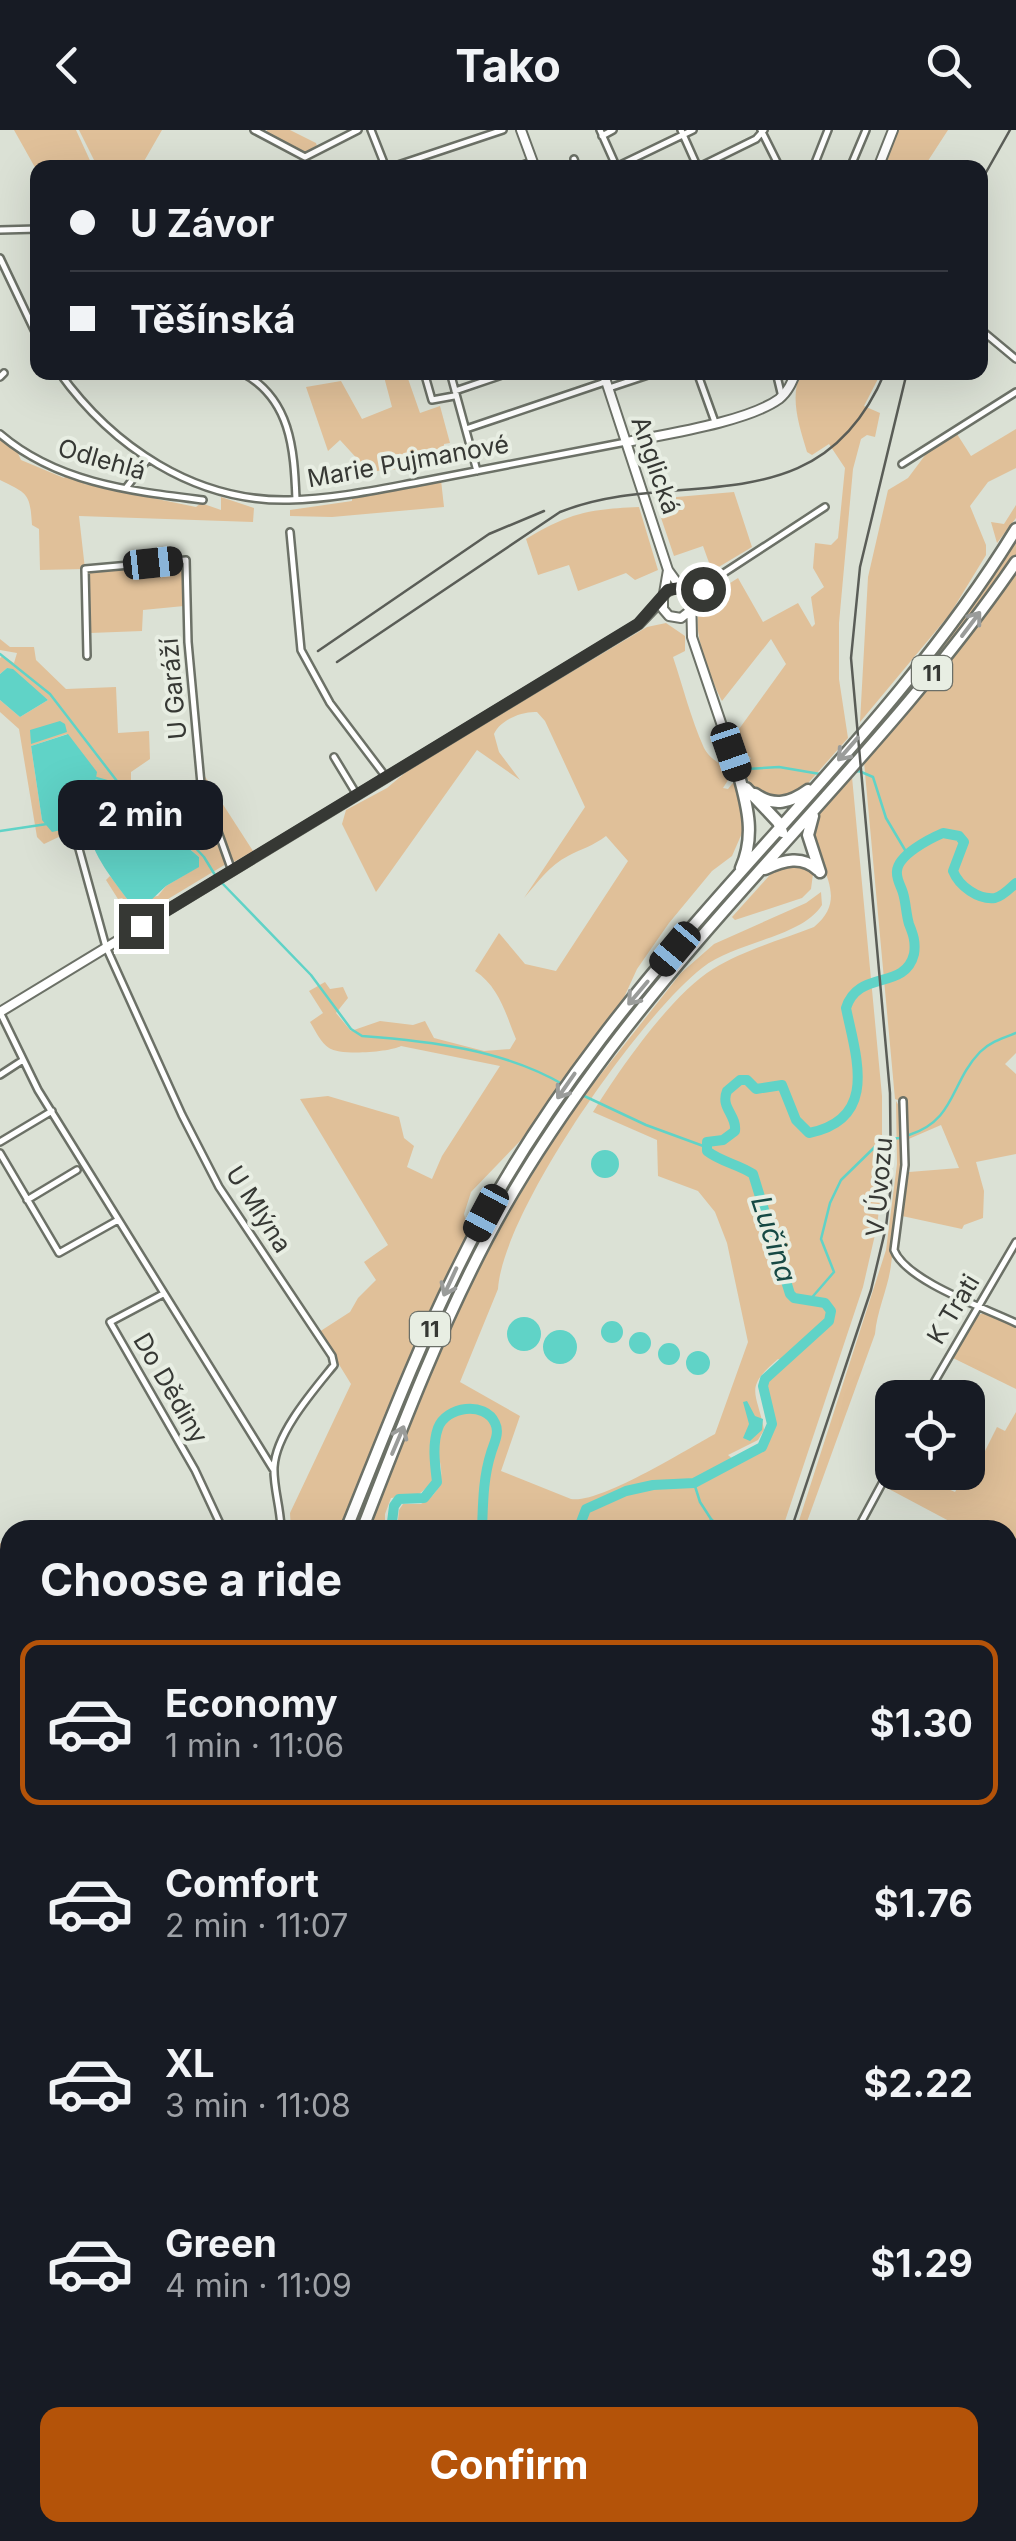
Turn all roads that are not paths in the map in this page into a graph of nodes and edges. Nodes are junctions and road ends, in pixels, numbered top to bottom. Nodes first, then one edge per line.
1 (254, 130) edge
2 (358, 130) edge
3 (371, 130) edge
4 (503, 130) edge
5 (521, 130) edge
6 (613, 130) edge
7 (693, 130) edge
8 (828, 130) edge
9 (866, 130) edge
10 (893, 130) edge
11 (763, 131) edge
12 (682, 132) edge
13 (601, 133) edge
14 (384, 160) edge
15 (411, 160) edge
16 (532, 160) edge
17 (613, 160) edge
18 (629, 160) edge
19 (695, 160) edge
20 (713, 160) edge
21 (775, 160) edge
22 (816, 160) edge
23 (853, 160) edge
24 (881, 160) edge
25 (30, 229) edge
26 (0, 230) edge
27 (0, 258) edge
28 (30, 321) edge
29 (988, 335) edge
30 (1016, 358) edge
31 (64, 380) edge
32 (252, 380) edge
33 (426, 380) edge
34 (452, 380) edge
35 (491, 380) edge
36 (701, 380) edge
37 (778, 380) edge
38 (791, 380) edge
39 (606, 381) edge
40 (1016, 392) edge
41 (455, 394) junction
42 (782, 396) junction
43 (715, 422) junction
44 (466, 429) junction
45 (0, 434) edge
46 (627, 442) junction
47 (148, 460) junction
48 (902, 464) dead end
49 (478, 471) junction
50 (126, 488) junction
51 (203, 500) dead end
52 (296, 500) junction
53 (825, 507) dead end
54 (1016, 529) edge
55 (290, 532) dead end
56 (1016, 562) edge
57 (668, 570) junction
58 (706, 584) junction
59 (683, 588) junction
60 (664, 596) junction
61 (692, 607) junction
62 (672, 617) junction
63 (638, 624) junction
64 (692, 636) junction
65 (88, 656) dead end
66 (334, 757) dead end
67 (386, 777) junction
68 (824, 777) junction
69 (741, 779) junction
70 (357, 795) junction
71 (821, 804) junction
72 (781, 826) junction
73 (80, 849) dead end
74 (232, 870) junction
75 (760, 872) junction
76 (730, 886) junction
77 (106, 947) junction
78 (0, 1012) edge
79 (23, 1060) junction
80 (0, 1074) edge
81 (903, 1101) dead end
82 (52, 1111) junction
83 (0, 1142) edge
84 (0, 1153) edge
85 (78, 1170) dead end
86 (27, 1200) junction
87 (118, 1220) junction
88 (1016, 1242) edge
89 (164, 1294) junction
90 (980, 1305) junction
91 (1016, 1324) edge
92 (936, 1380) edge
93 (274, 1470) junction
94 (879, 1490) edge
95 (218, 1520) edge
96 (280, 1520) edge
97 (350, 1520) edge
98 (366, 1520) edge
99 (863, 1520) edge

1 - 2 street
3 - 14 street
4 - 15 street
5 - 16 main road
6 - 13 street
7 - 12 street
8 - 22 street
9 - 23 street
10 - 24 main road
11 - 20 street
11 - 21 street
12 - 18 street
12 - 19 street
13 - 17 street
25 - 26 street
27 - 28 street
29 - 30 street
31 - 47 street, Marie Pujmanové
32 - 52 street
33 - 41 street
34 - 41 street
35 - 41 street
36 - 43 street
37 - 42 street
38 - 42 main road
39 - 44 street
39 - 46 main road, Anglická
40 - 48 street
41 - 44 street
42 - 43 main road
43 - 46 main road
44 - 49 street
45 - 50 street, Odlehlá
46 - 49 street, Marie Pujmanové
46 - 57 main road, Anglická
47 - 50 street
47 - 52 street, Marie Pujmanové
49 - 52 street, Marie Pujmanové
50 - 51 street, Odlehlá
53 - 58 street
54 -> 68 highway, 11
55 - 67 street
71 -> 56 highway, 11
57 - 59 main road, Anglická
57 - 60 main road, Anglická
58 - 59 street
58 - 61 street
59 - 60 main road
59 - 61 main road
60 - 62 main road
60 - 63 main road
61 - 62 main road
61 - 64 main road
62 - 63 main road
62 - 64 main road
63 - 67 main road
64 - 69 main road
65 - 74 street, U Garáží
66 - 70 street
67 - 70 main road
68 - 69 highway
68 - 72 highway, 11
69 - 72 highway
69 - 76 highway
70 - 74 main road
71 - 75 highway, 11
71 - 75 highway
72 - 75 highway
72 - 76 highway, 11
73 - 77 street
74 - 77 main road
98 -> 75 highway, 11
76 -> 97 highway, 11
77 - 78 main road
77 - 93 street, U Mlýna
78 - 79 street, Do Dědiny
79 - 80 street
79 - 82 street, Do Dědiny
81 - 90 street, V Úvozu
82 - 83 street
82 - 87 street, Do Dědiny
84 - 86 street
85 - 86 street
86 - 87 street
87 - 89 street, Do Dědiny
88 - 90 street, K Trati
89 - 93 street, Do Dědiny
89 - 95 street, Do Dědiny
90 - 91 street, V Úvozu
90 - 92 street, K Trati
93 - 96 street
94 - 99 street

